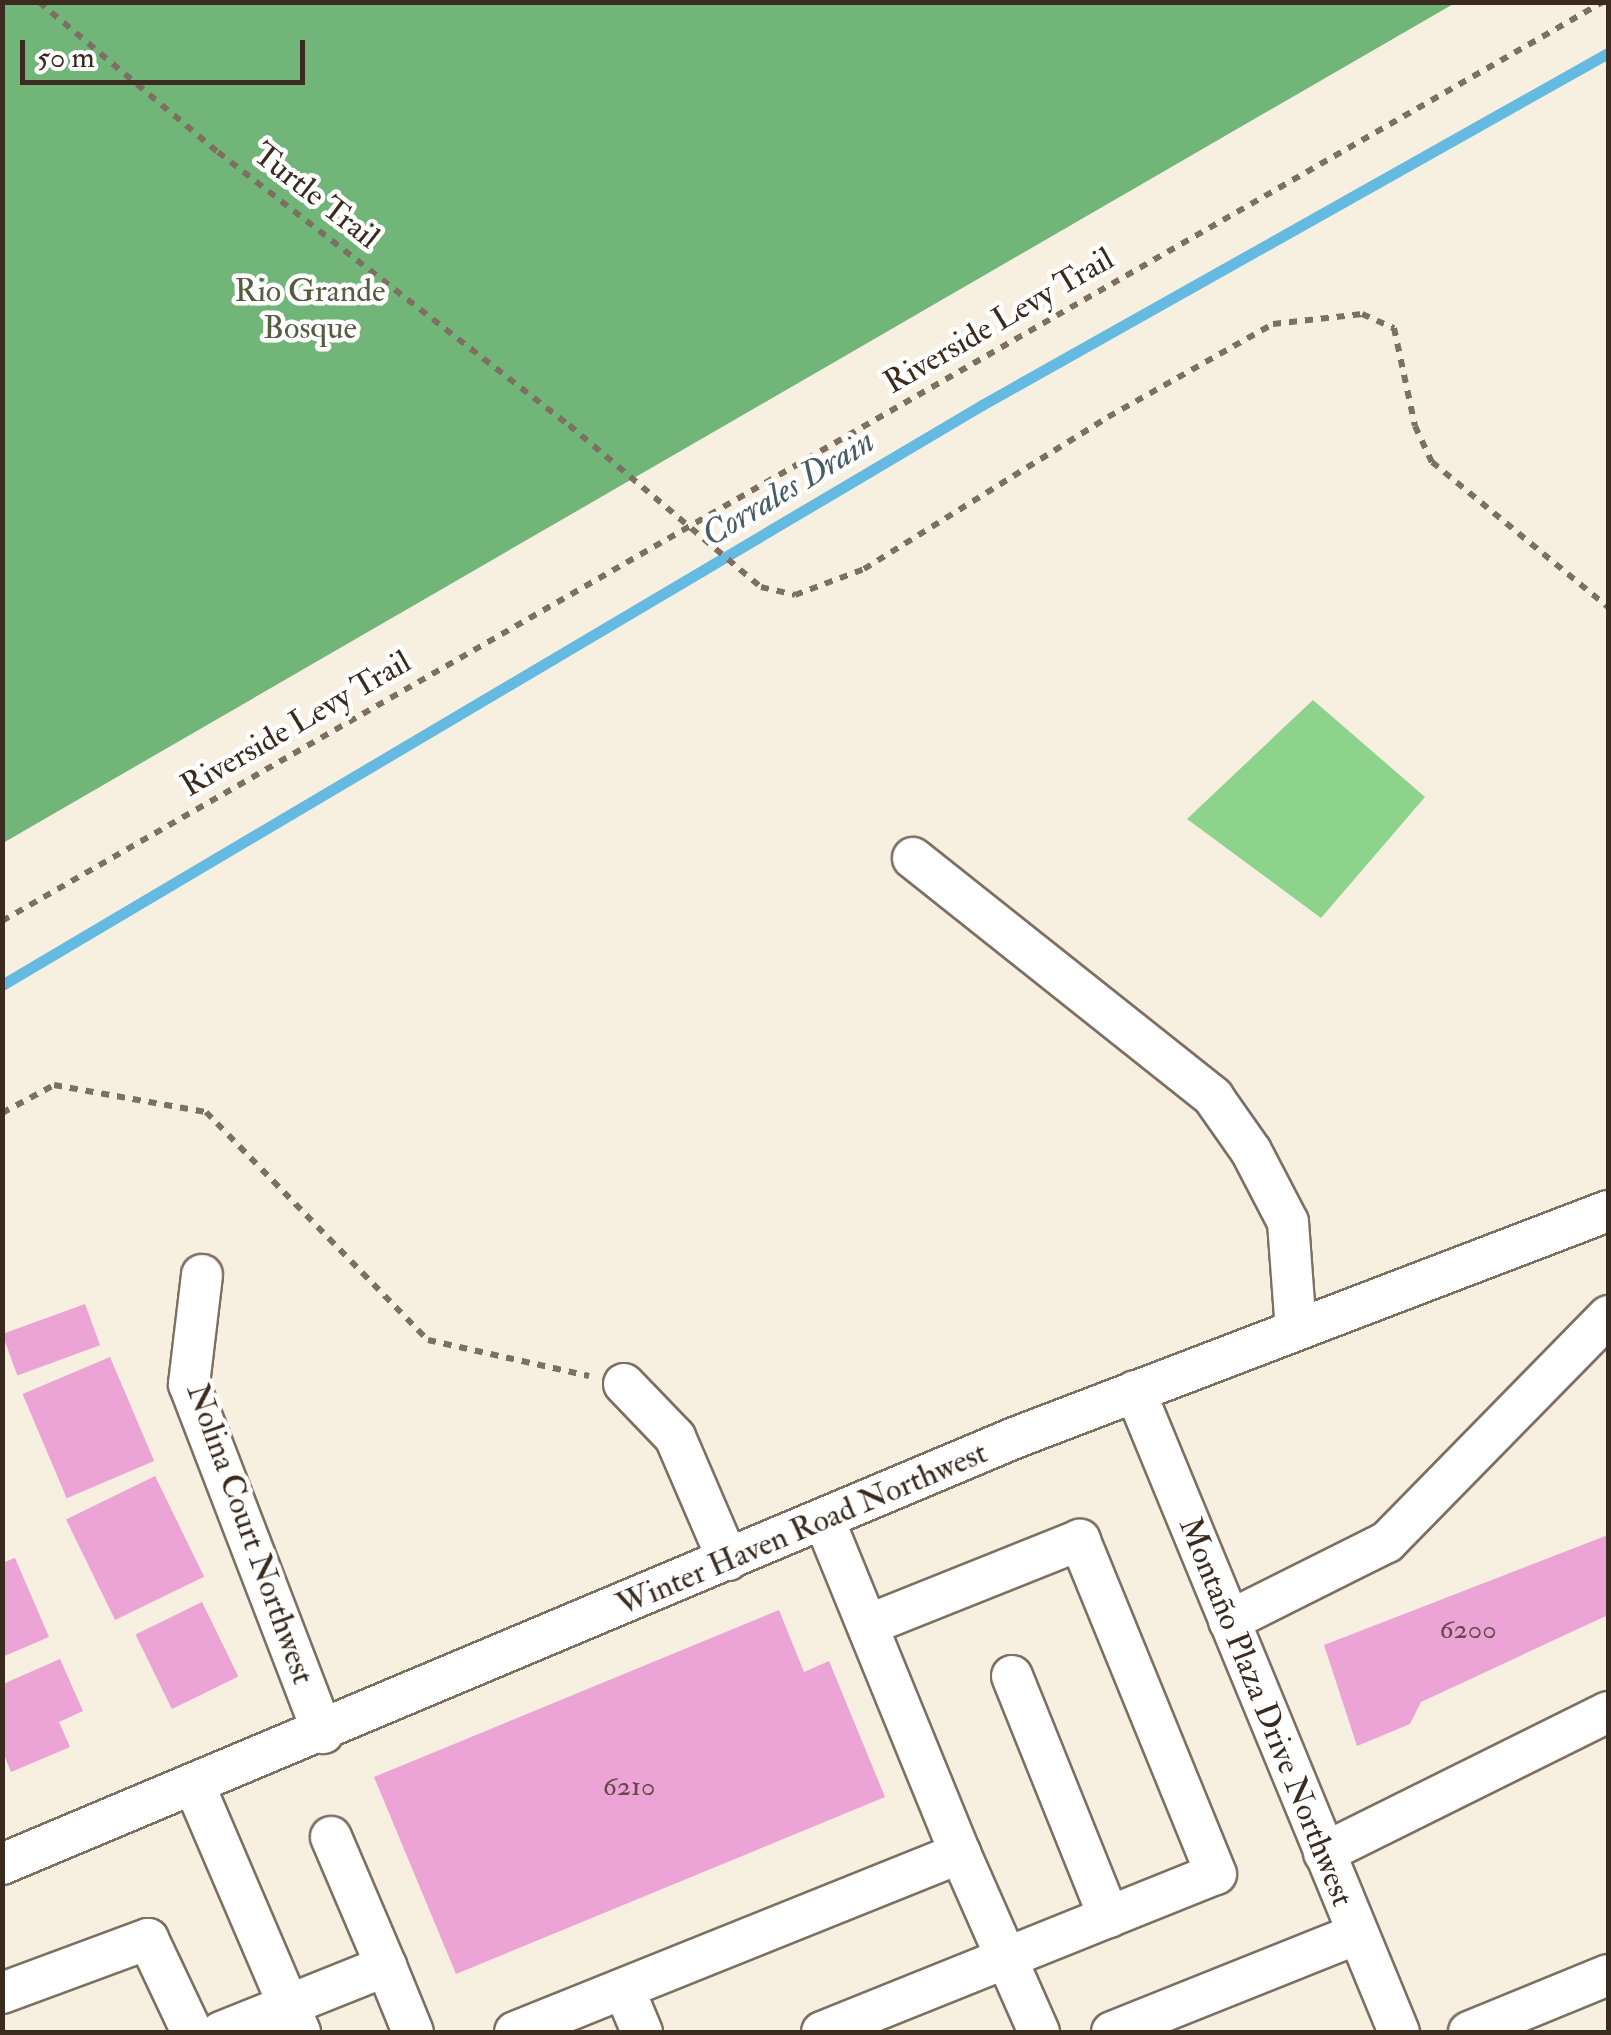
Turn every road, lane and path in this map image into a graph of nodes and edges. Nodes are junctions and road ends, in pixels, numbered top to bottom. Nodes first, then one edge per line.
1 (39, 2) edge
2 (1603, 2) edge
3 (688, 528) junction
4 (1608, 607) edge
5 (914, 858) dead end
6 (2, 921) edge
7 (2, 1114) edge
8 (1608, 1210) edge
9 (202, 1274) dead end
10 (1608, 1316) edge
11 (1296, 1330) junction
12 (624, 1384) joint
13 (1135, 1391) junction
14 (824, 1519) junction
15 (728, 1560) junction
16 (1229, 1621) junction
17 (867, 1625) junction
18 (1012, 1676) dead end
19 (1608, 1712) edge
20 (323, 1733) junction
21 (195, 1787) junction
22 (331, 1837) dead end
23 (960, 1853) junction
24 (1324, 1853) junction
25 (2, 1864) edge
26 (1109, 1917) junction
27 (1357, 1934) junction
28 (1008, 1958) junction
29 (386, 1966) junction
30 (1608, 1974) edge
31 (624, 1988) junction
32 (2, 1993) edge
33 (1553, 2017) edge
34 (294, 2019) edge
35 (192, 2032) edge
36 (221, 2032) edge
37 (413, 2032) edge
38 (516, 2032) edge
39 (642, 2032) edge
40 (822, 2032) edge
41 (1039, 2032) edge
42 (1112, 2032) edge
43 (1399, 2032) edge
44 (1470, 2032) edge

1 - 3 path, Turtle Trail
2 - 3 path, Riverside Levy Trail
3 - 4 path, Turtle Trail
3 - 6 path, Riverside Levy Trail
5 - 11 street
7 - 12 path
8 - 11 street, Winter Haven Road Northwest
9 - 20 street, Nolina Court Northwest
10 - 16 street
11 - 13 street, Winter Haven Road Northwest
12 - 15 street
13 - 14 street, Winter Haven Road Northwest
13 - 16 street, Montaño Plaza Drive Northwest
14 - 15 street, Winter Haven Road Northwest
14 - 17 street
15 - 20 street, Winter Haven Road Northwest
16 - 24 street, Montaño Plaza Drive Northwest
17 - 23 street
17 - 26 street
18 - 26 street
19 - 24 street
20 - 21 street, Winter Haven Road Northwest
21 - 25 street, Winter Haven Road Northwest
21 - 34 street
22 - 29 street
23 - 28 street
23 - 31 street
24 - 27 street, Montaño Plaza Drive Northwest
26 - 28 street
27 - 42 street
27 - 43 street, Montaño Plaza Drive Northwest
28 - 40 street
28 - 41 street
29 - 34 street
29 - 37 street
30 - 33 street
31 - 38 street
31 - 39 street
32 - 35 street
33 - 44 street
34 - 36 street

